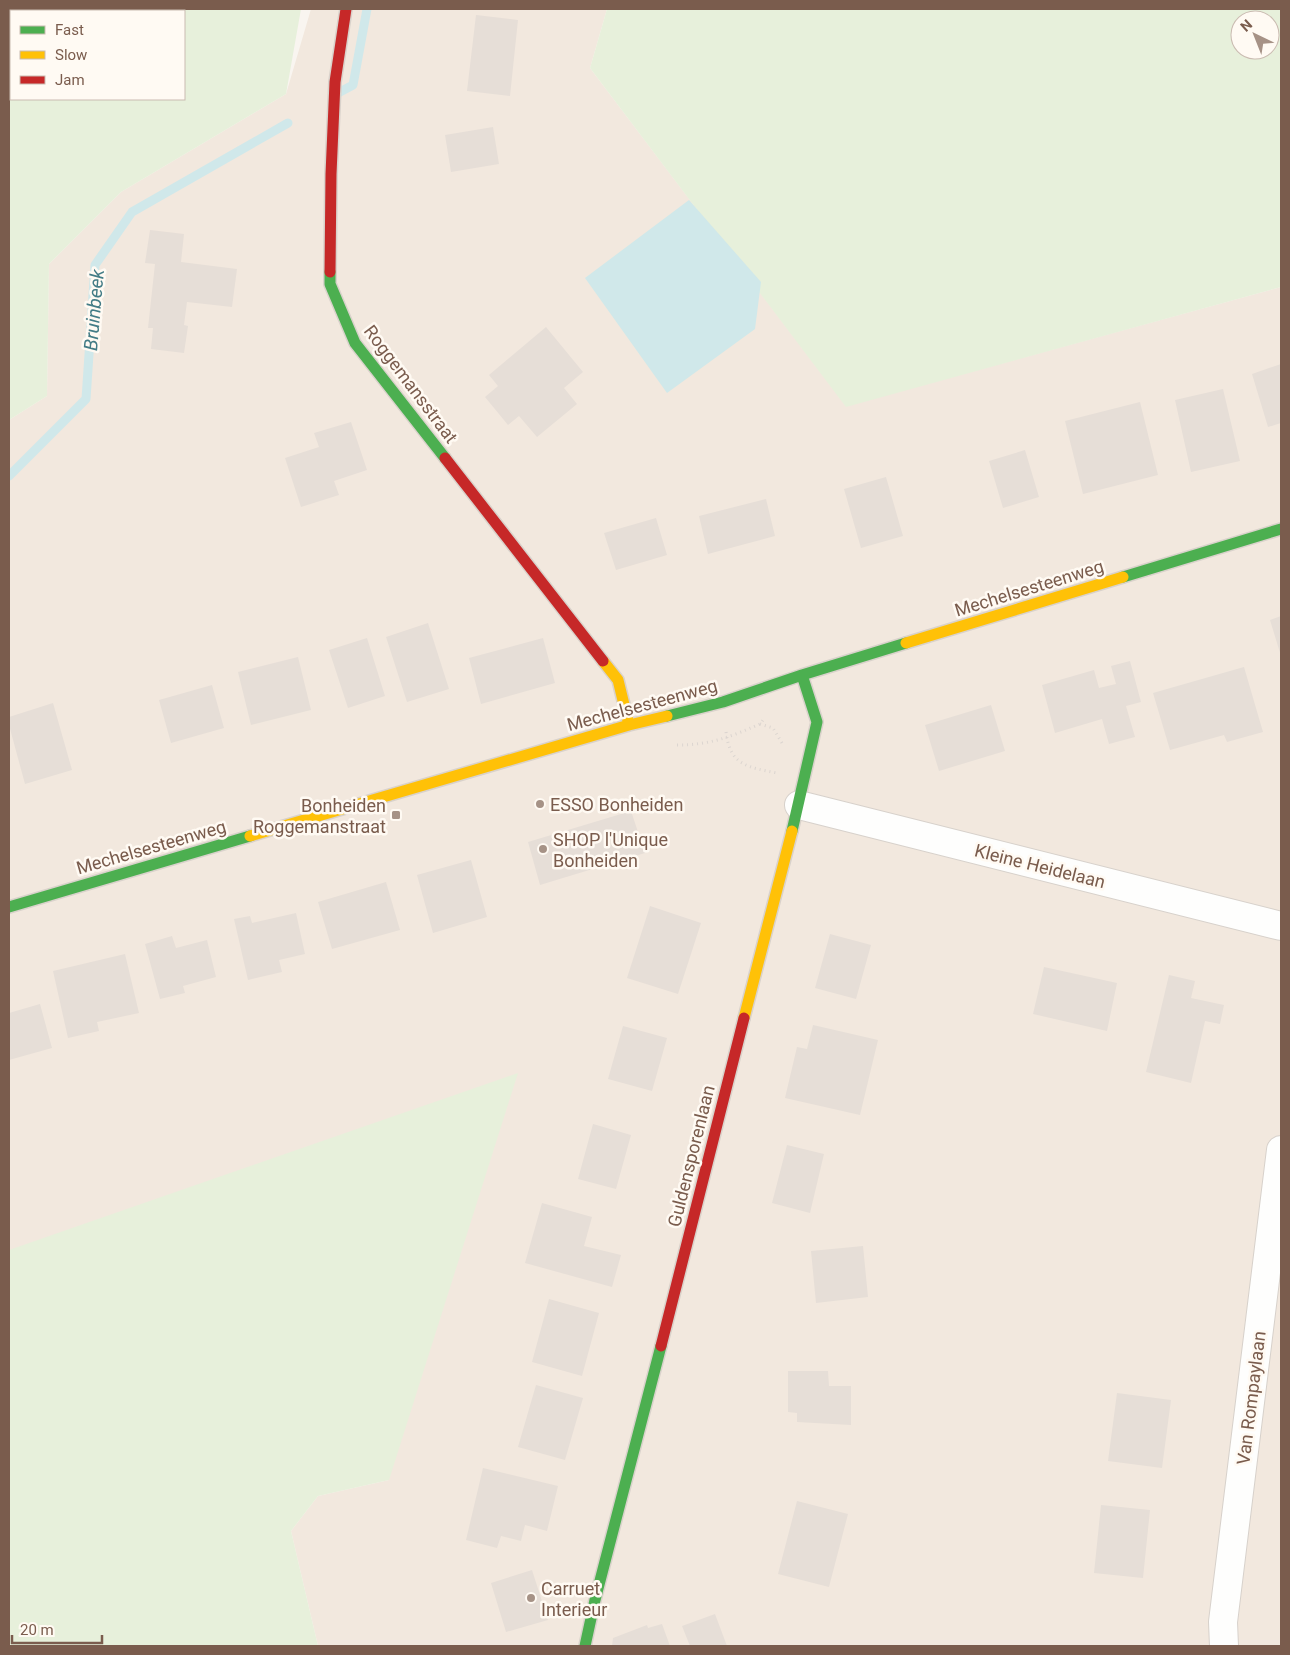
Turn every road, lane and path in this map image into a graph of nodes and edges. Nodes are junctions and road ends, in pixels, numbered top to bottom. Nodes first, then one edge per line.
1 (346, 9) edge
2 (1281, 529) edge
3 (802, 675) junction
4 (629, 724) junction
5 (760, 724) dead end
6 (802, 792) junction
7 (9, 907) edge
8 (1281, 926) edge
9 (1281, 1150) edge
10 (585, 1646) edge
11 (1224, 1646) edge

1 - 4 street, Roggemansstraat
2 - 3 street, Mechelsesteenweg
3 - 4 street, Mechelsesteenweg
3 - 6 street, Guldensporenlaan
4 - 7 street, Mechelsesteenweg
5 - 6 path
6 - 8 street, Kleine Heidelaan
6 - 10 street, Guldensporenlaan
9 - 11 street, Van Rompaylaan

